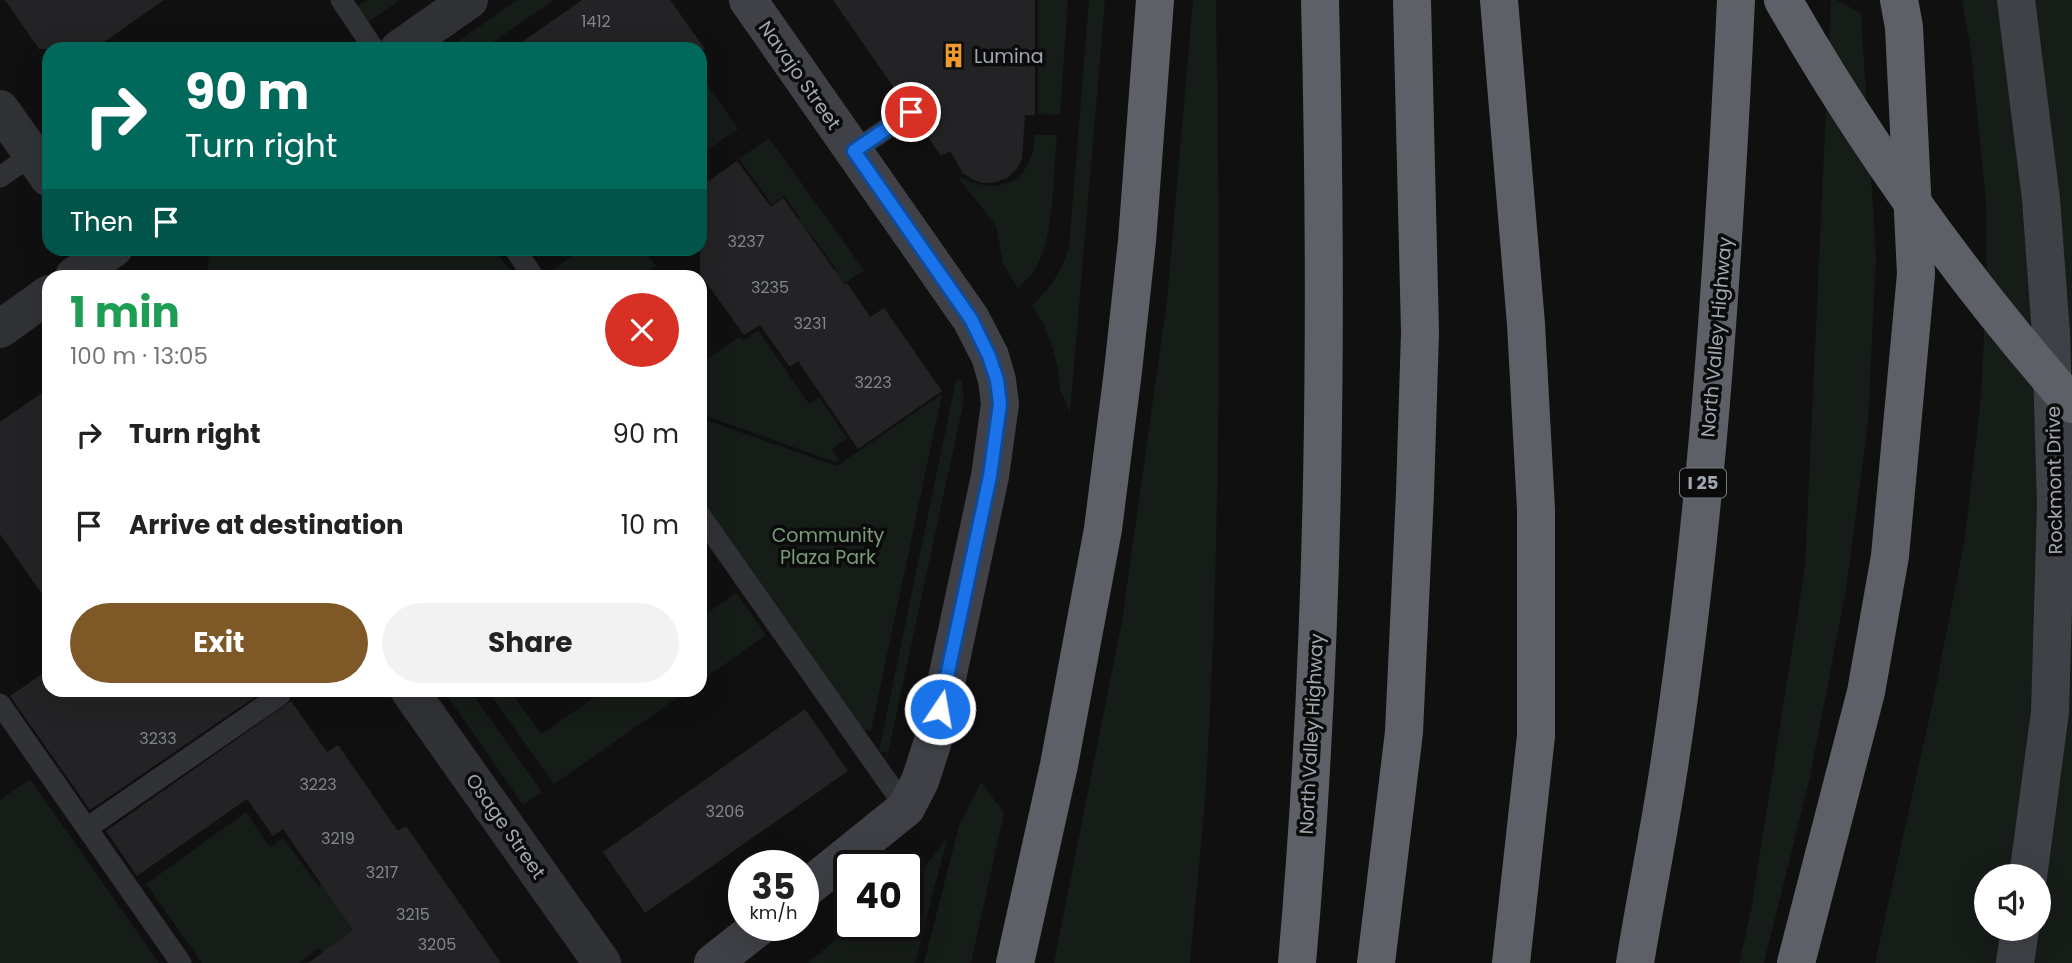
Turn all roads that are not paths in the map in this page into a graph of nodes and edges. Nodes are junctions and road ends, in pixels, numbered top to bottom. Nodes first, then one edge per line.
1 (341, 0) edge
2 (469, 0) edge
3 (748, 0) edge
4 (1155, 0) edge
5 (1320, 0) edge
6 (1412, 0) edge
7 (1499, 0) edge
8 (1736, 0) edge
9 (1783, 0) edge
10 (1899, 0) edge
11 (2016, 0) edge
12 (369, 42) edge
13 (409, 42) edge
14 (0, 108) edge
15 (911, 112) dead end
16 (854, 151) junction
17 (41, 166) edge
18 (0, 177) edge
19 (42, 299) edge
20 (0, 329) edge
21 (2072, 404) edge
22 (707, 525) edge
23 (276, 697) edge
24 (414, 697) edge
25 (0, 704) edge
26 (906, 808) junction
27 (87, 828) junction
28 (2030, 864) edge
29 (819, 878) edge
30 (741, 941) edge
31 (2018, 941) edge
32 (181, 963) edge
33 (602, 963) edge
34 (713, 963) edge
35 (1015, 963) edge
36 (1297, 963) edge
37 (1376, 963) edge
38 (1511, 963) edge
39 (1634, 963) edge
40 (1796, 963) edge
41 (2015, 963) edge

1 - 12 lane
2 - 13 street
3 - 16 street, Navajo Street
4 - 35 highway
5 - 36 highway, North Valley Highway
6 - 37 highway
7 - 38 highway
8 - 39 highway, North Valley Highway / I 25
9 - 21 highway, bridge
10 - 40 highway
11 - 28 street, Rockmont Drive
14 - 17 street
15 - 16 lane
16 - 26 street, Navajo Street
17 - 18 lane
19 - 20 street
22 - 26 lane
23 - 27 lane
24 - 33 street, Osage Street
25 - 27 lane
26 - 29 street
27 - 32 lane
30 - 34 street
31 - 41 street

